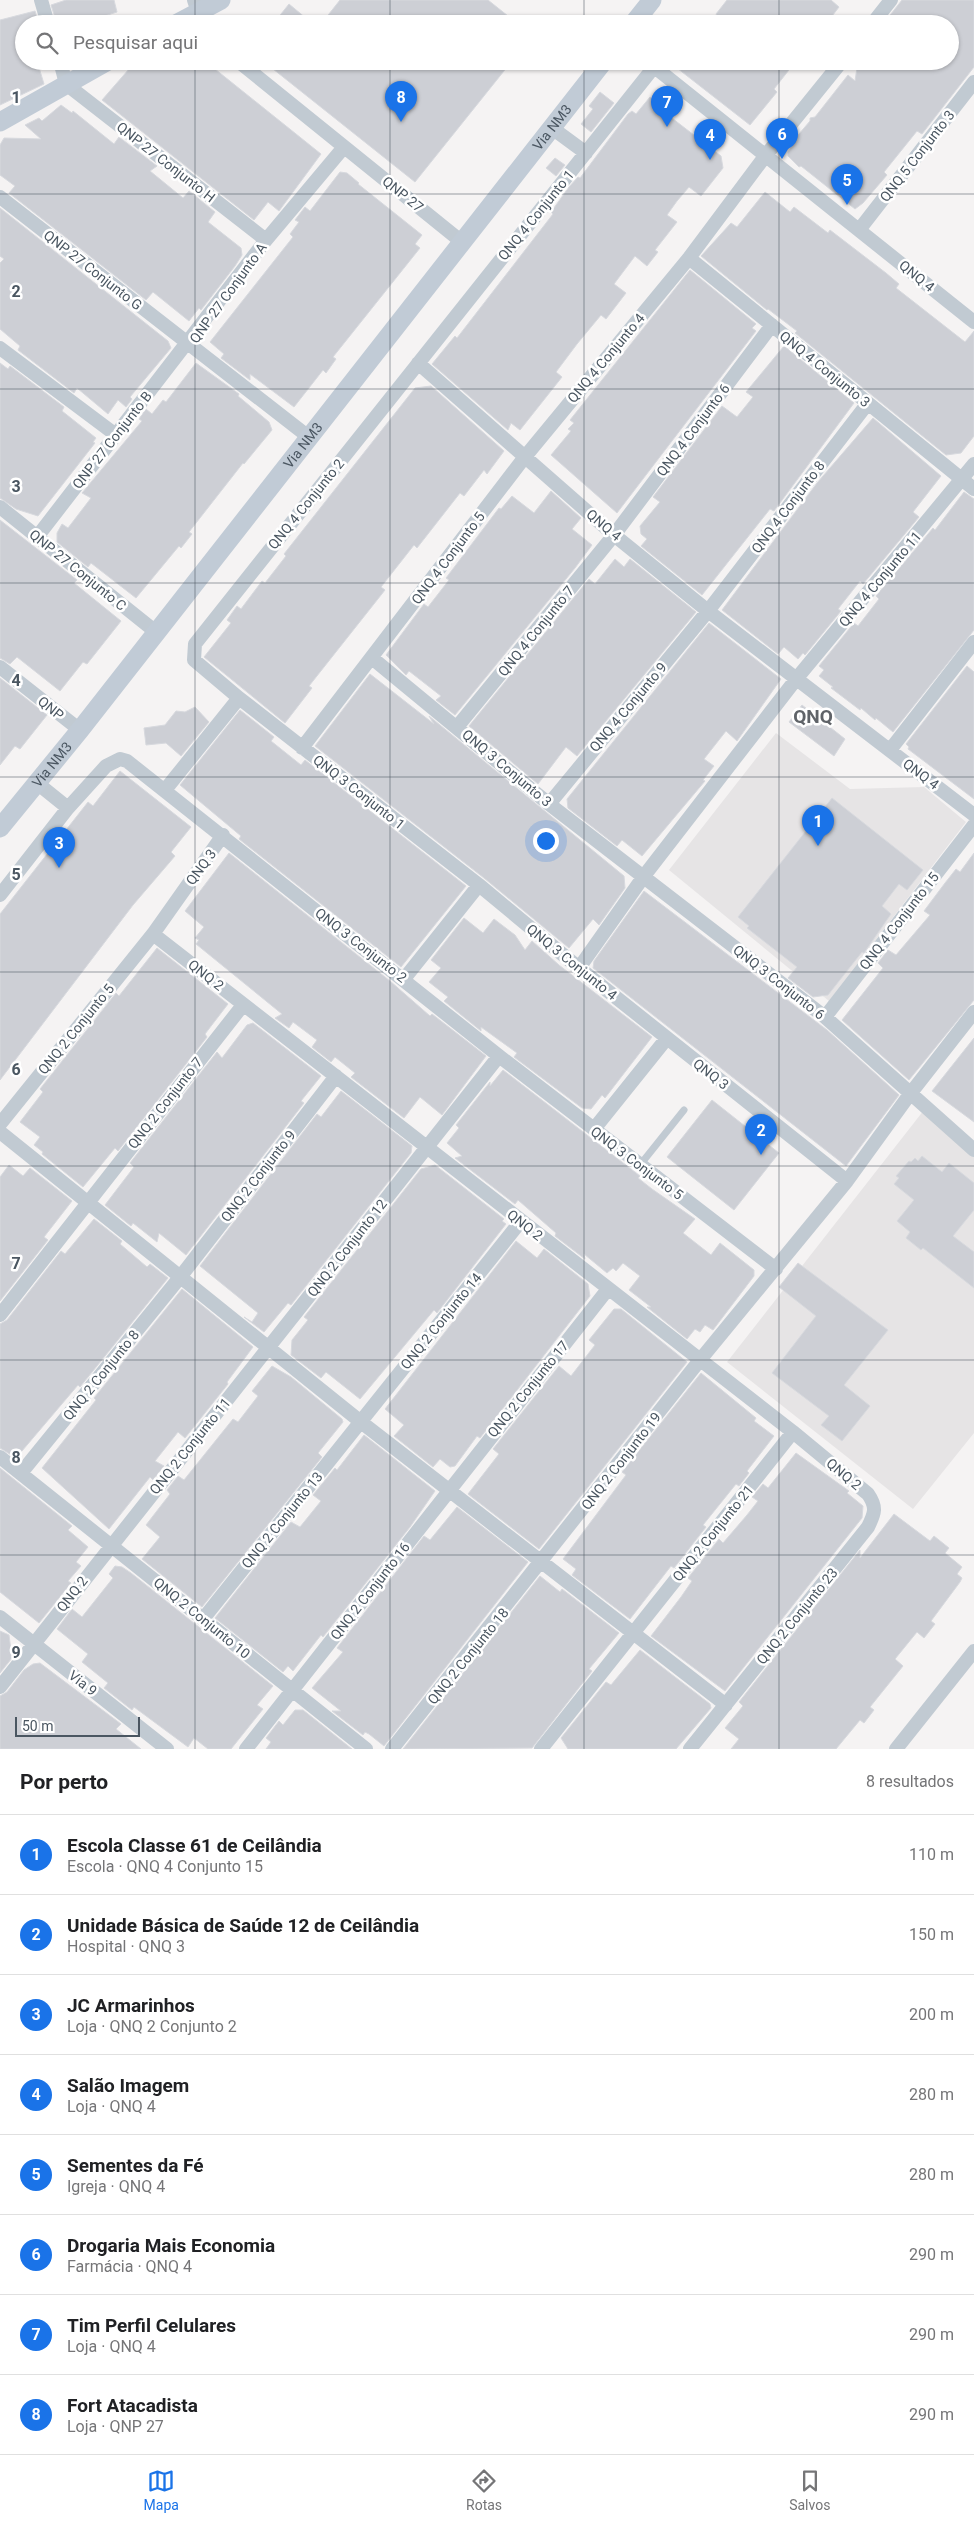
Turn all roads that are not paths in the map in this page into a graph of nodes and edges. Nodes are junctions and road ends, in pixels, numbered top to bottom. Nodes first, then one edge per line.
1 (41, 0) edge
2 (221, 0) edge
3 (652, 0) edge
4 (891, 0) edge
5 (45, 15) edge
6 (191, 15) edge
7 (640, 15) edge
8 (879, 15) edge
9 (62, 70) edge
10 (92, 70) edge
11 (249, 70) edge
12 (597, 70) edge
13 (646, 70) edge
14 (658, 70) edge
15 (835, 70) edge
16 (974, 82) edge
17 (66, 84) junction
18 (0, 122) edge
19 (552, 128) junction
20 (344, 146) junction
21 (586, 153) junction
22 (766, 155) junction
23 (0, 197) edge
24 (860, 230) junction
25 (266, 240) junction
26 (462, 242) junction
27 (688, 258) junction
28 (974, 322) edge
29 (772, 326) junction
30 (187, 344) junction
31 (0, 348) edge
32 (418, 363) junction
33 (868, 403) junction
34 (116, 434) junction
35 (310, 438) junction
36 (524, 458) junction
37 (974, 464) edge
38 (962, 480) junction
39 (974, 489) edge
40 (0, 507) edge
41 (614, 535) junction
42 (37, 537) junction
43 (708, 611) junction
44 (156, 632) junction
45 (974, 642) edge
46 (372, 658) junction
47 (0, 667) edge
48 (797, 678) junction
49 (239, 698) junction
50 (457, 726) junction
51 (80, 730) junction
52 (302, 748) junction
53 (890, 750) junction
54 (37, 782) junction
55 (165, 790) junction
56 (548, 804) junction
57 (68, 808) junction
58 (974, 815) edge
59 (974, 826) edge
60 (0, 828) edge
61 (223, 835) junction
62 (644, 876) junction
63 (479, 885) junction
64 (0, 895) edge
65 (153, 934) junction
66 (579, 968) junction
67 (404, 979) junction
68 (243, 1005) junction
69 (974, 1012) edge
70 (825, 1017) junction
71 (667, 1038) junction
72 (498, 1056) junction
73 (336, 1076) junction
74 (910, 1094) junction
75 (684, 1110) dead end
76 (0, 1124) edge
77 (594, 1129) junction
78 (0, 1132) edge
79 (427, 1148) junction
80 (974, 1150) edge
81 (640, 1165) junction
82 (847, 1182) junction
83 (87, 1202) junction
84 (521, 1221) junction
85 (776, 1269) junction
86 (181, 1276) junction
87 (608, 1289) junction
88 (0, 1315) edge
89 (268, 1348) junction
90 (700, 1360) junction
91 (361, 1422) junction
92 (793, 1432) junction
93 (0, 1457) edge
94 (21, 1473) junction
95 (448, 1490) junction
96 (868, 1526) joint
97 (111, 1544) junction
98 (542, 1562) junction
99 (0, 1618) edge
100 (203, 1619) junction
101 (632, 1634) junction
102 (34, 1644) junction
103 (974, 1651) edge
104 (0, 1687) edge
105 (292, 1692) junction
106 (726, 1705) junction
107 (167, 1749) edge
108 (246, 1749) edge
109 (366, 1749) edge
110 (392, 1749) edge
111 (541, 1749) edge
112 (690, 1749) edge
113 (896, 1749) edge

1 - 5 street
2 - 6 main road
3 - 7 main road
4 - 8 street
9 - 17 street
10 - 17 main road
11 - 20 street, QNP 27
12 - 19 main road, Via NM3
13 - 21 street, QNQ 4 Conjunto 1
14 - 22 street, QNQ 4
15 - 22 street
16 - 24 street, QNQ 5 Conjunto 3
17 - 18 main road
17 - 25 street, QNP 27 Conjunto H
19 - 21 street
19 - 26 main road, Via NM3
20 - 25 street, QNP 27 Conjunto A
20 - 26 street, QNP 27
21 - 32 street, QNQ 4 Conjunto 1
22 - 24 street, QNQ 4
22 - 27 street
23 - 30 street, QNP 27 Conjunto G
24 - 28 street, QNQ 4
25 - 30 street, QNP 27 Conjunto A
26 - 35 main road, Via NM3
27 - 29 street, QNQ 4 Conjunto 3
27 - 36 street, QNQ 4 Conjunto 4
29 - 33 street, QNQ 4 Conjunto 3
29 - 41 street, QNQ 4 Conjunto 6
30 - 34 street, QNP 27 Conjunto B
30 - 35 street, QNP 27 Conjunto A
31 - 34 street
32 - 36 street, QNQ 4
32 - 49 street, QNQ 4 Conjunto 2
33 - 38 street, QNQ 4 Conjunto 3
33 - 43 street, QNQ 4 Conjunto 8
34 - 42 street, QNP 27 Conjunto B
35 - 44 main road, Via NM3
36 - 41 street, QNQ 4
36 - 46 street, QNQ 4 Conjunto 5
37 - 38 street
38 - 39 street, QNQ 4 Conjunto 3
38 - 48 street, QNQ 4 Conjunto 11
40 - 42 street, QNP 27 Conjunto C
41 - 43 street, QNQ 4
41 - 50 street, QNQ 4 Conjunto 7
42 - 44 street, QNP 27 Conjunto C
43 - 48 street, QNQ 4
43 - 56 street, QNQ 4 Conjunto 9
44 - 51 main road, Via NM3
45 - 53 street
46 - 50 street, QNQ 3 Conjunto 3
46 - 52 street
47 - 51 street, QNP
48 - 53 street, QNQ 4
48 - 62 street
49 - 52 street, QNQ 3 Conjunto 1
49 - 55 street
50 - 56 street, QNQ 3 Conjunto 3
51 - 54 main road, Via NM3
52 - 63 street, QNQ 3 Conjunto 1
53 - 58 street, QNQ 4
54 - 57 street
54 - 60 main road, Via NM3
55 - 57 street, QNQ 3
55 - 61 street, QNQ 3
56 - 62 street, QNQ 3 Conjunto 3
57 - 64 street
59 - 70 street, QNQ 4 Conjunto 15
61 - 65 street, QNQ 3
61 - 67 street, QNQ 3 Conjunto 2
62 - 66 street
62 - 70 street, QNQ 3 Conjunto 6
63 - 66 street, QNQ 3 Conjunto 4
63 - 67 street
65 - 68 street, QNQ 2
65 - 76 street, QNQ 2 Conjunto 5
66 - 71 street, QNQ 3 Conjunto 4
67 - 72 street, QNQ 3 Conjunto 2
68 - 73 street, QNQ 2
68 - 83 street, QNQ 2 Conjunto 7
69 - 74 street
70 - 74 street, QNQ 3 Conjunto 6
71 - 77 street
71 - 82 street, QNQ 3
72 - 77 street, QNQ 3 Conjunto 5
72 - 79 street
73 - 79 street, QNQ 2
73 - 86 street, QNQ 2 Conjunto 9
74 - 80 street
74 - 82 street
75 - 81 lane
77 - 81 street, QNQ 3 Conjunto 5
78 - 83 street
79 - 84 street, QNQ 2
79 - 89 street, QNQ 2 Conjunto 12
81 - 85 street, QNQ 3 Conjunto 5
82 - 85 street
83 - 86 street
83 - 88 street, QNQ 2 Conjunto 7
84 - 87 street, QNQ 2
84 - 91 street, QNQ 2 Conjunto 14
85 - 90 street
86 - 89 street
86 - 94 street, QNQ 2 Conjunto 8
87 - 90 street, QNQ 2
87 - 95 street, QNQ 2 Conjunto 17
89 - 91 street
89 - 97 street, QNQ 2 Conjunto 11
90 - 92 street, QNQ 2
90 - 98 street, QNQ 2 Conjunto 19
91 - 95 street
91 - 100 street, QNQ 2 Conjunto 13
92 - 96 street, QNQ 2
92 - 101 street, QNQ 2 Conjunto 21
93 - 94 street, QNQ 2 Conjunto 10
94 - 97 street, QNQ 2 Conjunto 10
95 - 98 street
95 - 105 street, QNQ 2 Conjunto 16
96 - 106 street, QNQ 2 Conjunto 23
97 - 100 street, QNQ 2 Conjunto 10
97 - 102 street, QNQ 2
98 - 101 street
98 - 110 street, QNQ 2 Conjunto 18
99 - 102 street, Via 9
100 - 105 street, QNQ 2 Conjunto 10
101 - 106 street
101 - 111 street, QNQ 2 Conjunto 21
102 - 104 street, QNQ 2
102 - 107 street, Via 9
103 - 113 street
105 - 108 street
105 - 109 street, QNQ 2 Conjunto 10
106 - 112 street, QNQ 2 Conjunto 23

